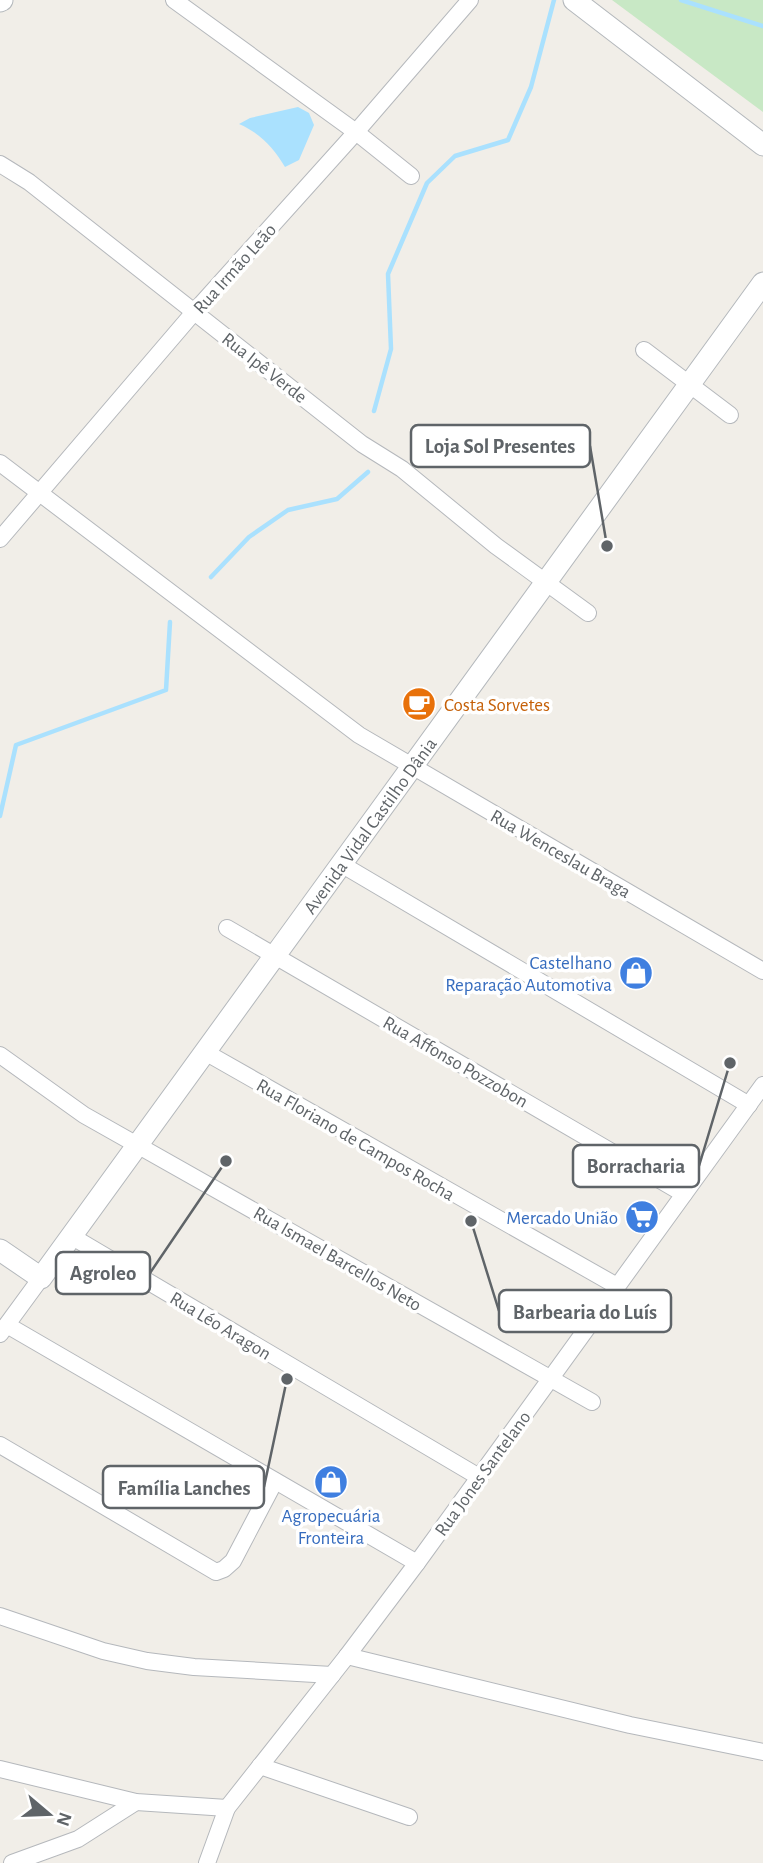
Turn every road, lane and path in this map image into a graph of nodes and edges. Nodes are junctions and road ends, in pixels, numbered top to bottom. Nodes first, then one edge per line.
1 (174, 0) edge
2 (470, 0) edge
3 (574, 0) edge
4 (356, 132) junction
5 (763, 145) edge
6 (0, 164) edge
7 (411, 176) dead end
8 (763, 283) edge
9 (195, 311) junction
10 (644, 350) dead end
11 (689, 384) junction
12 (730, 415) dead end
13 (0, 463) edge
14 (40, 494) junction
15 (0, 539) edge
16 (546, 582) junction
17 (589, 613) dead end
18 (412, 766) junction
19 (341, 864) junction
20 (227, 928) dead end
21 (275, 956) junction
22 (763, 971) edge
23 (205, 1052) junction
24 (0, 1055) edge
25 (763, 1085) edge
26 (749, 1105) junction
27 (137, 1145) junction
28 (684, 1194) junction
29 (71, 1236) junction
30 (0, 1250) edge
31 (41, 1278) junction
32 (617, 1286) junction
33 (3, 1330) edge
34 (550, 1379) junction
35 (592, 1402) dead end
36 (0, 1445) edge
37 (479, 1477) junction
38 (275, 1481) junction
39 (417, 1563) junction
40 (0, 1616) edge
41 (348, 1656) junction
42 (332, 1675) junction
43 (763, 1752) edge
44 (260, 1766) junction
45 (0, 1769) edge
46 (136, 1802) junction
47 (227, 1808) junction
48 (409, 1817) dead end
49 (12, 1863) edge
50 (207, 1863) edge

1 - 4 street
2 - 4 street, Rua Irmão Leão
3 - 5 street
4 - 7 street
4 - 9 street, Rua Irmão Leão
6 - 9 street, Rua Ipê Verde
8 - 11 street, Avenida Vidal Castilho Dânia
9 - 14 street, Rua Irmão Leão
9 - 16 street, Rua Ipê Verde
10 - 11 street
11 - 12 street
11 - 16 street, Avenida Vidal Castilho Dânia
13 - 14 street, Rua Wenceslau Braga
14 - 15 street, Rua Irmão Leão
14 - 18 street, Rua Wenceslau Braga
16 - 17 street, Rua Ipê Verde
16 - 18 street, Avenida Vidal Castilho Dânia
18 - 19 street, Avenida Vidal Castilho Dânia
18 - 22 street, Rua Wenceslau Braga
19 - 21 street, Avenida Vidal Castilho Dânia
19 - 26 street
20 - 21 street, Rua Affonso Pozzobon
21 - 23 street, Avenida Vidal Castilho Dânia
21 - 28 street, Rua Affonso Pozzobon
23 - 27 street, Avenida Vidal Castilho Dânia
23 - 32 street, Rua Floriano de Campos Rocha
24 - 27 street, Rua Ismael Barcellos Neto
25 - 26 street, Rua Jones Santelano
26 - 28 street, Rua Jones Santelano
27 - 29 street, Avenida Vidal Castilho Dânia
27 - 34 street, Rua Ismael Barcellos Neto
28 - 32 street, Rua Jones Santelano
29 - 31 street, Avenida Vidal Castilho Dânia
29 - 37 street, Rua Léo Aragon
30 - 31 street
31 - 33 street, Avenida Vidal Castilho Dânia
32 - 34 street, Rua Jones Santelano
33 - 38 street
34 - 35 street, Rua Ismael Barcellos Neto
34 - 37 street, Rua Jones Santelano
36 - 38 street
37 - 39 street, Rua Jones Santelano
38 - 39 street
39 - 41 street, Rua Jones Santelano
40 - 42 street
41 - 42 street, Rua Jones Santelano
41 - 43 street
42 - 44 street, Rua Jones Santelano
44 - 47 street, Rua Jones Santelano
44 - 48 street
45 - 46 street
46 - 47 street
46 - 49 street
47 - 50 street, Rua Jones Santelano

